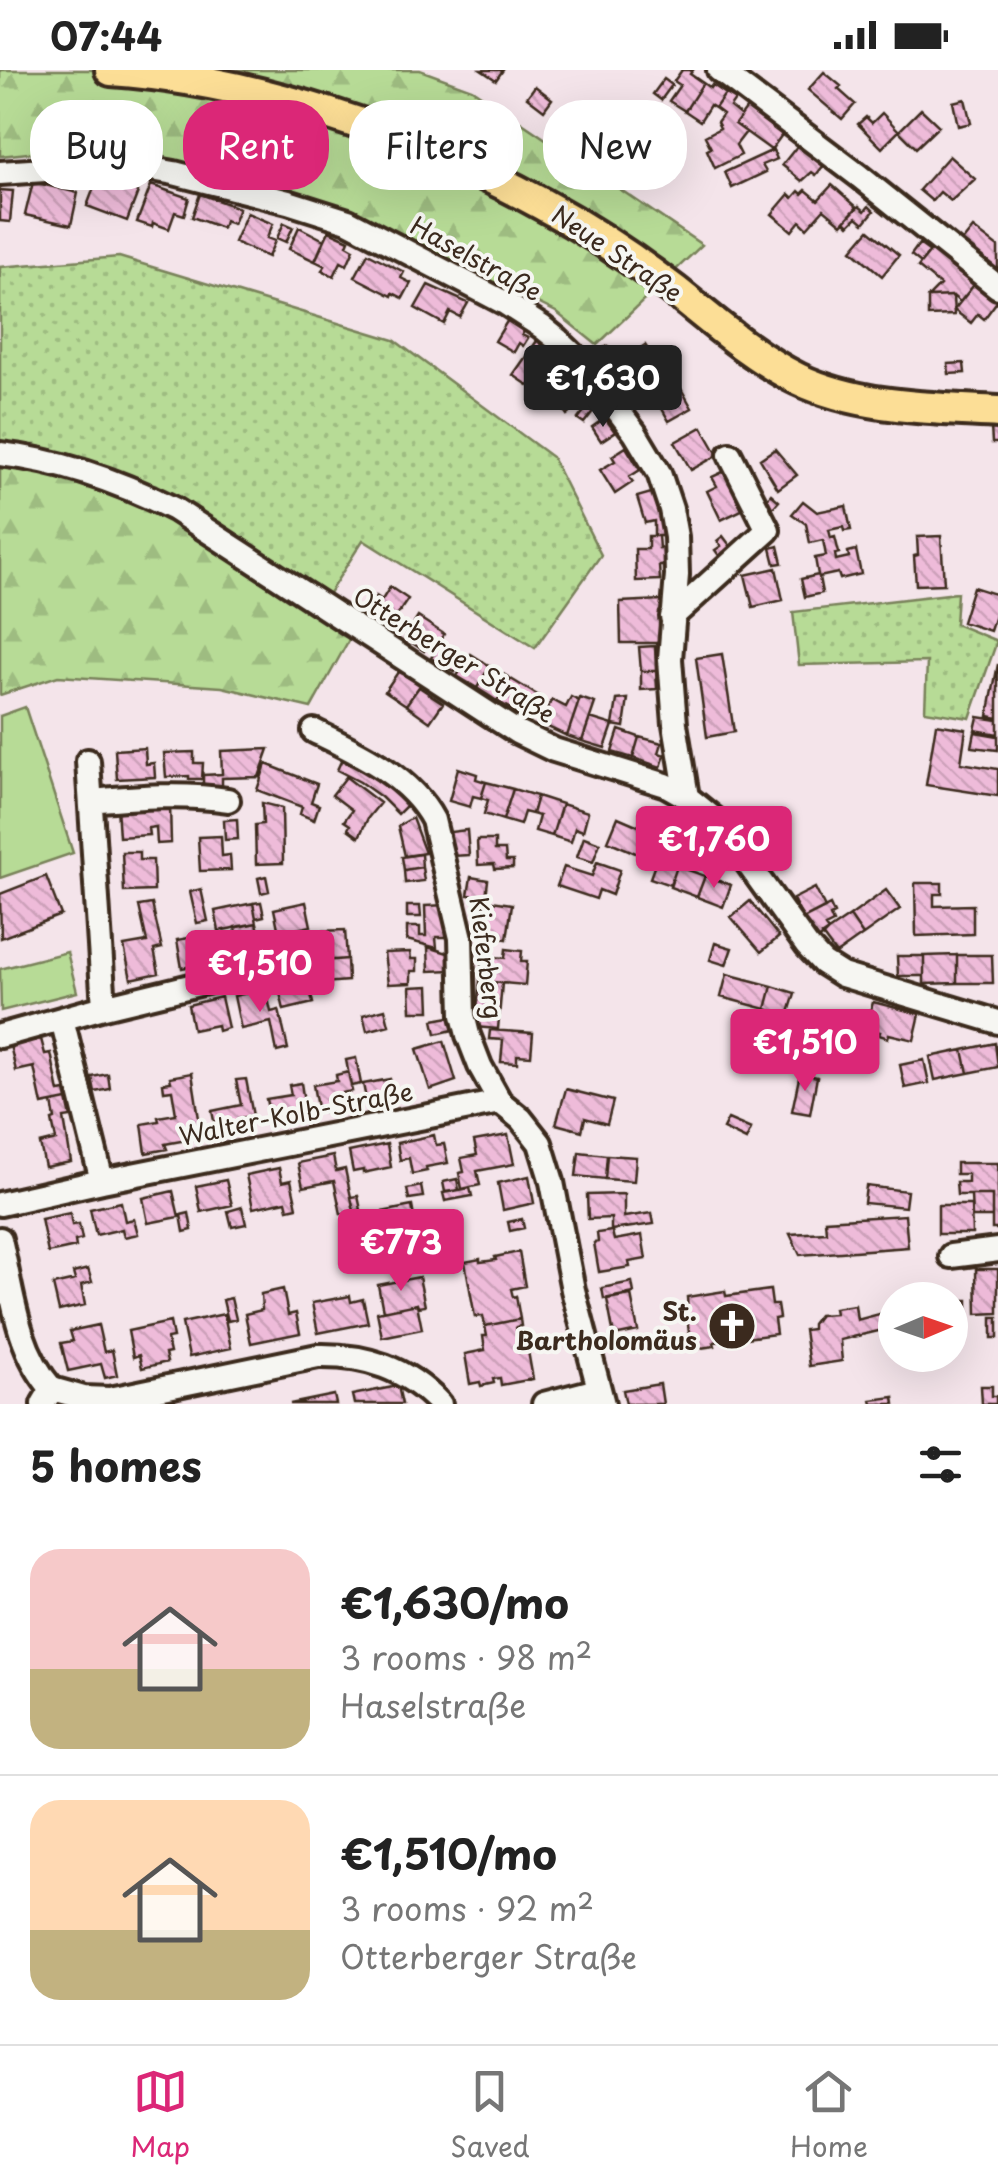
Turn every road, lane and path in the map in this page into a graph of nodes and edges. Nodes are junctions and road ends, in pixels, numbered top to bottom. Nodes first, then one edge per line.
1 (112, 70) edge
2 (719, 70) edge
3 (0, 173) edge
4 (998, 287) edge
5 (998, 412) edge
6 (0, 454) edge
7 (730, 455) dead end
8 (672, 616) junction
9 (314, 731) dead end
10 (88, 760) dead end
11 (687, 797) junction
12 (228, 800) dead end
13 (91, 801) junction
14 (292, 962) dead end
15 (104, 1007) junction
16 (995, 1016) edge
17 (62, 1019) junction
18 (0, 1036) edge
19 (500, 1102) junction
20 (102, 1181) junction
21 (0, 1204) edge
22 (0, 1240) edge
23 (998, 1250) edge
24 (951, 1256) dead end
25 (48, 1396) edge
26 (601, 1397) edge
27 (440, 1404) edge
28 (544, 1404) edge

1 - 5 main road, Neue Straße
2 - 4 street
3 - 8 street, Haselstraße
6 - 11 street, Otterberger Straße
7 - 8 street
8 - 11 street, Haselstraße
9 - 19 street, Kieferberg
10 - 13 street
11 - 16 street, Otterberger Straße
12 - 13 street
13 - 15 street
14 - 15 street
15 - 17 street
17 - 18 street
17 - 20 street
19 - 20 street, Walter-Kolb-Straße
19 - 26 street, Kieferberg
20 - 21 street, Walter-Kolb-Straße
22 - 25 street
23 - 24 street
25 - 27 street
26 - 28 street

